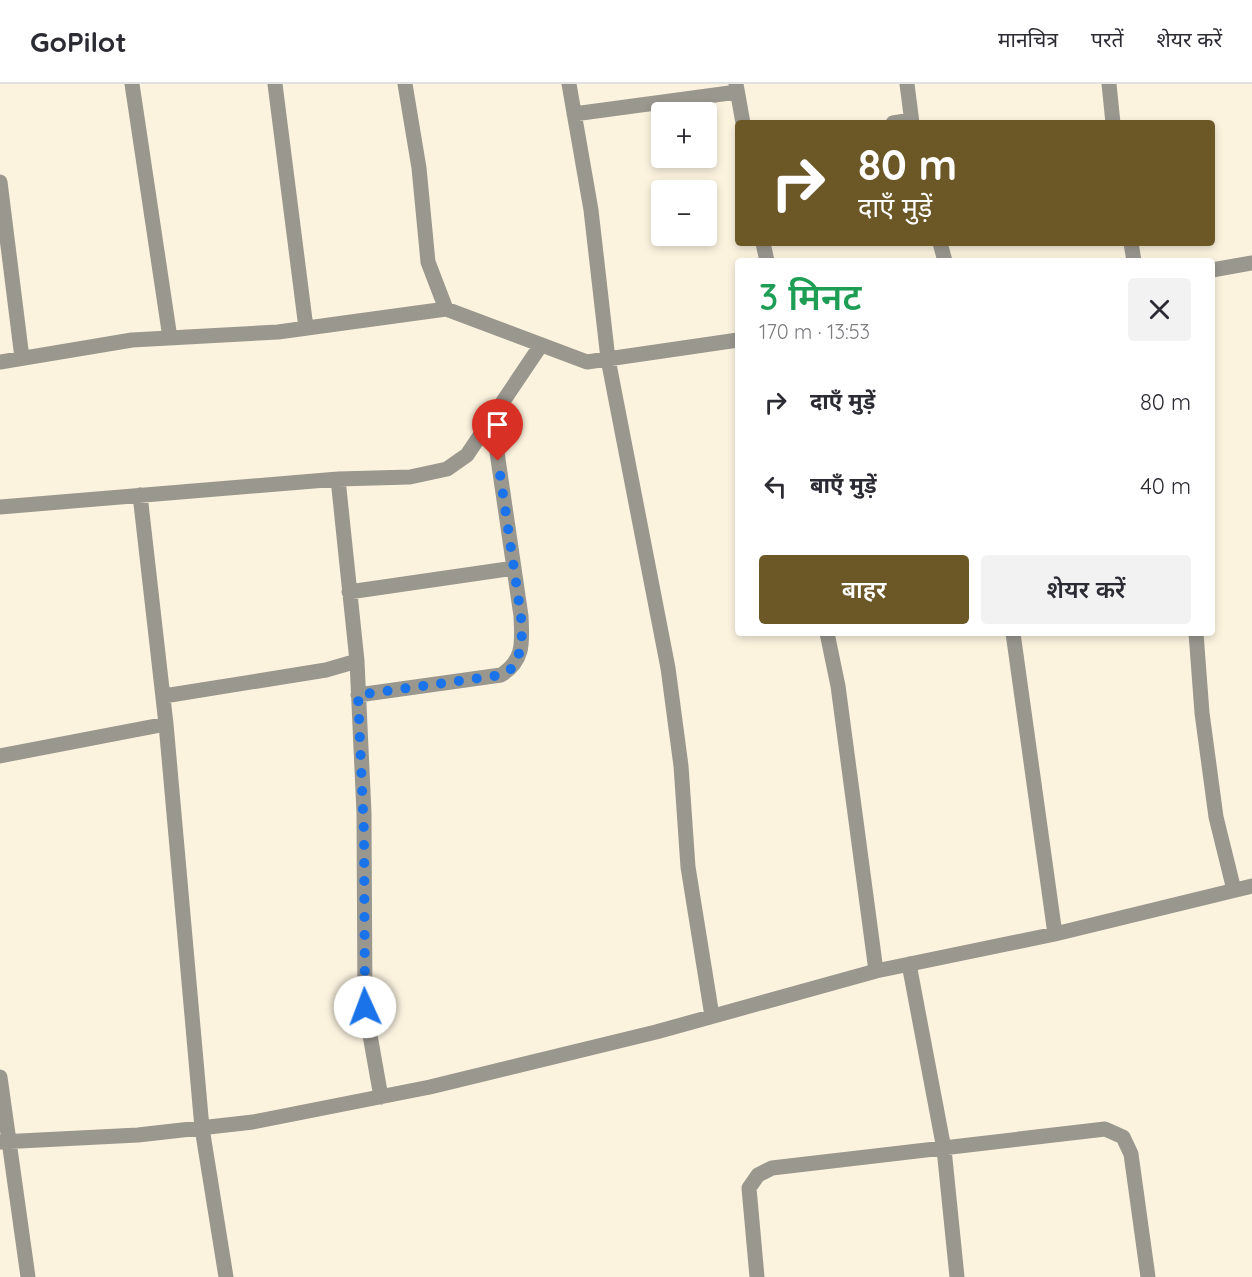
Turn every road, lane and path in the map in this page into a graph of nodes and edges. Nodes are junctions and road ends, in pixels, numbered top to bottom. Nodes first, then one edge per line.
1 (132, 84) edge
2 (275, 84) edge
3 (405, 84) edge
4 (569, 84) edge
5 (907, 84) edge
6 (1109, 84) edge
7 (737, 88) edge
8 (574, 114) junction
9 (742, 120) edge
10 (912, 120) edge
11 (1113, 120) edge
12 (0, 182) edge
13 (1252, 264) edge
14 (1215, 270) edge
15 (446, 309) junction
16 (306, 328) junction
17 (170, 338) junction
18 (735, 340) edge
19 (541, 345) junction
20 (22, 358) junction
21 (608, 359) junction
22 (0, 362) edge
23 (492, 418) junction
24 (338, 479) junction
25 (140, 495) junction
26 (0, 507) edge
27 (514, 568) junction
28 (350, 592) junction
29 (828, 636) edge
30 (1013, 636) edge
31 (1196, 636) edge
32 (357, 662) junction
33 (358, 695) junction
34 (164, 696) junction
35 (166, 724) junction
36 (0, 756) edge
37 (1252, 886) edge
38 (1234, 890) junction
39 (1055, 934) junction
40 (909, 964) junction
41 (876, 971) junction
42 (712, 1016) junction
43 (0, 1077) edge
44 (381, 1097) junction
45 (202, 1128) junction
46 (5, 1141) edge
47 (944, 1149) junction
48 (28, 1277) edge
49 (226, 1277) edge
50 (757, 1277) edge
51 (957, 1277) edge
52 (1148, 1277) edge

1 - 17 street
2 - 16 street
3 - 15 street
4 - 8 street
5 - 10 street
6 - 11 street
7 - 8 street
7 - 9 street
8 - 21 street
12 - 20 street
13 - 14 street
15 - 16 street
15 - 19 street
16 - 17 street
17 - 20 street
18 - 21 street
19 - 21 street
19 - 23 street
20 - 22 street
21 - 42 street
23 - 24 street
23 - 27 street
24 - 25 street
24 - 28 street
25 - 26 street
25 - 34 street
27 - 28 street
27 - 33 street
28 - 32 street
29 - 41 street
30 - 39 street
31 - 38 street
32 - 33 street
32 - 34 street
33 - 44 street
34 - 35 street
35 - 36 street
35 - 45 street
37 - 38 street
38 - 39 street
39 - 40 street
40 - 41 street
40 - 47 street
41 - 42 street
42 - 44 street
43 - 46 street
44 - 45 street
45 - 46 street
45 - 49 street
46 - 48 street
47 - 50 street
47 - 51 street
47 - 52 street

